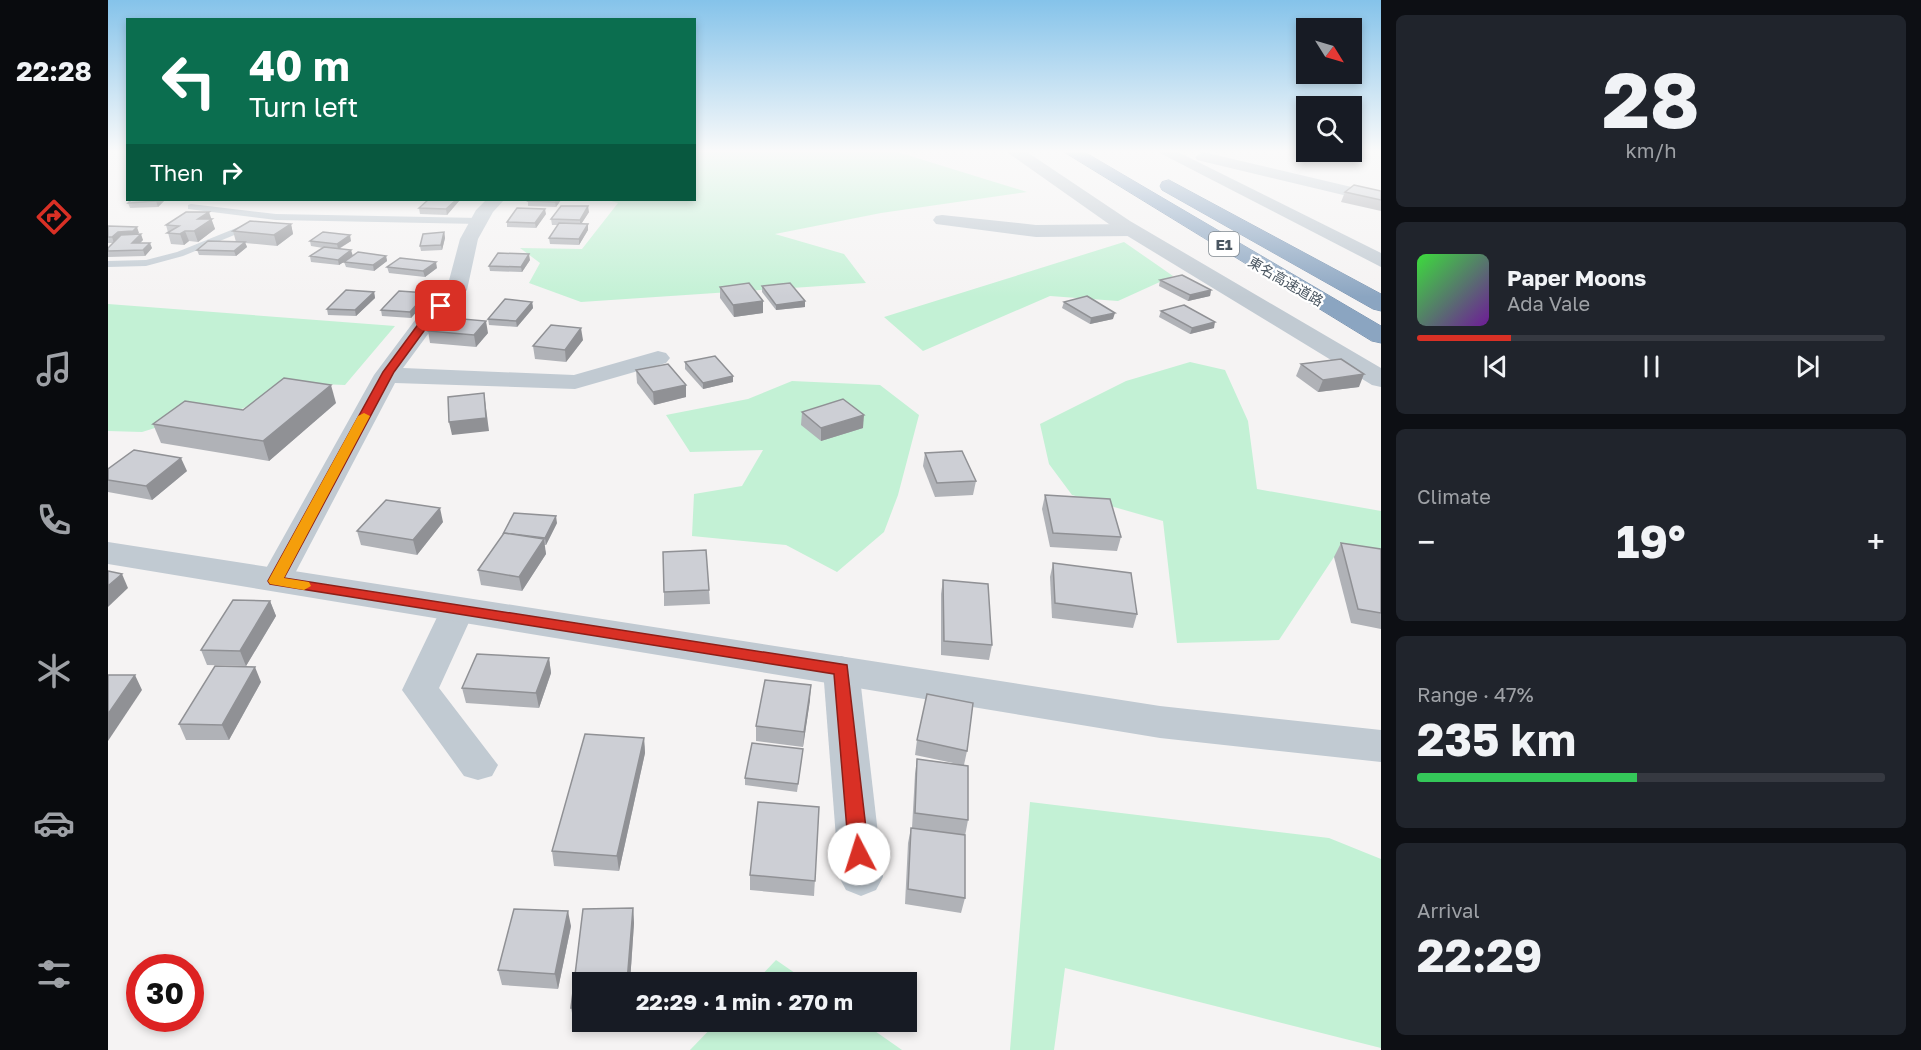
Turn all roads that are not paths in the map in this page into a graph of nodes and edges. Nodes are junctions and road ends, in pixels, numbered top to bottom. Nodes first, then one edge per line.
1 (1085, 199) edge
2 (1151, 199) edge
3 (1192, 199) edge
4 (1259, 199) edge
5 (494, 201) edge
6 (191, 207) dead end
7 (270, 216) junction
8 (942, 220) dead end
9 (479, 221) junction
10 (1131, 230) junction
11 (1381, 261) edge
12 (108, 264) edge
13 (1381, 304) edge
14 (1381, 336) edge
15 (658, 358) dead end
16 (386, 375) junction
17 (1381, 379) edge
18 (108, 553) edge
19 (275, 581) junction
20 (458, 609) junction
21 (841, 669) junction
22 (1381, 746) edge
23 (478, 765) dead end
24 (861, 877) dead end

1 - 10 street
2 - 14 highway, 東名高速道路 / E1
3 - 13 highway, 東名高速道路 / E1
4 - 11 street
5 - 9 street
6 - 7 lane
7 - 9 lane
7 - 12 lane
8 - 10 street
9 - 16 street
10 - 17 street
15 - 16 street
16 - 19 street
18 - 19 street
19 - 20 street
20 - 21 street
20 - 23 street
21 - 22 street
21 - 24 street

